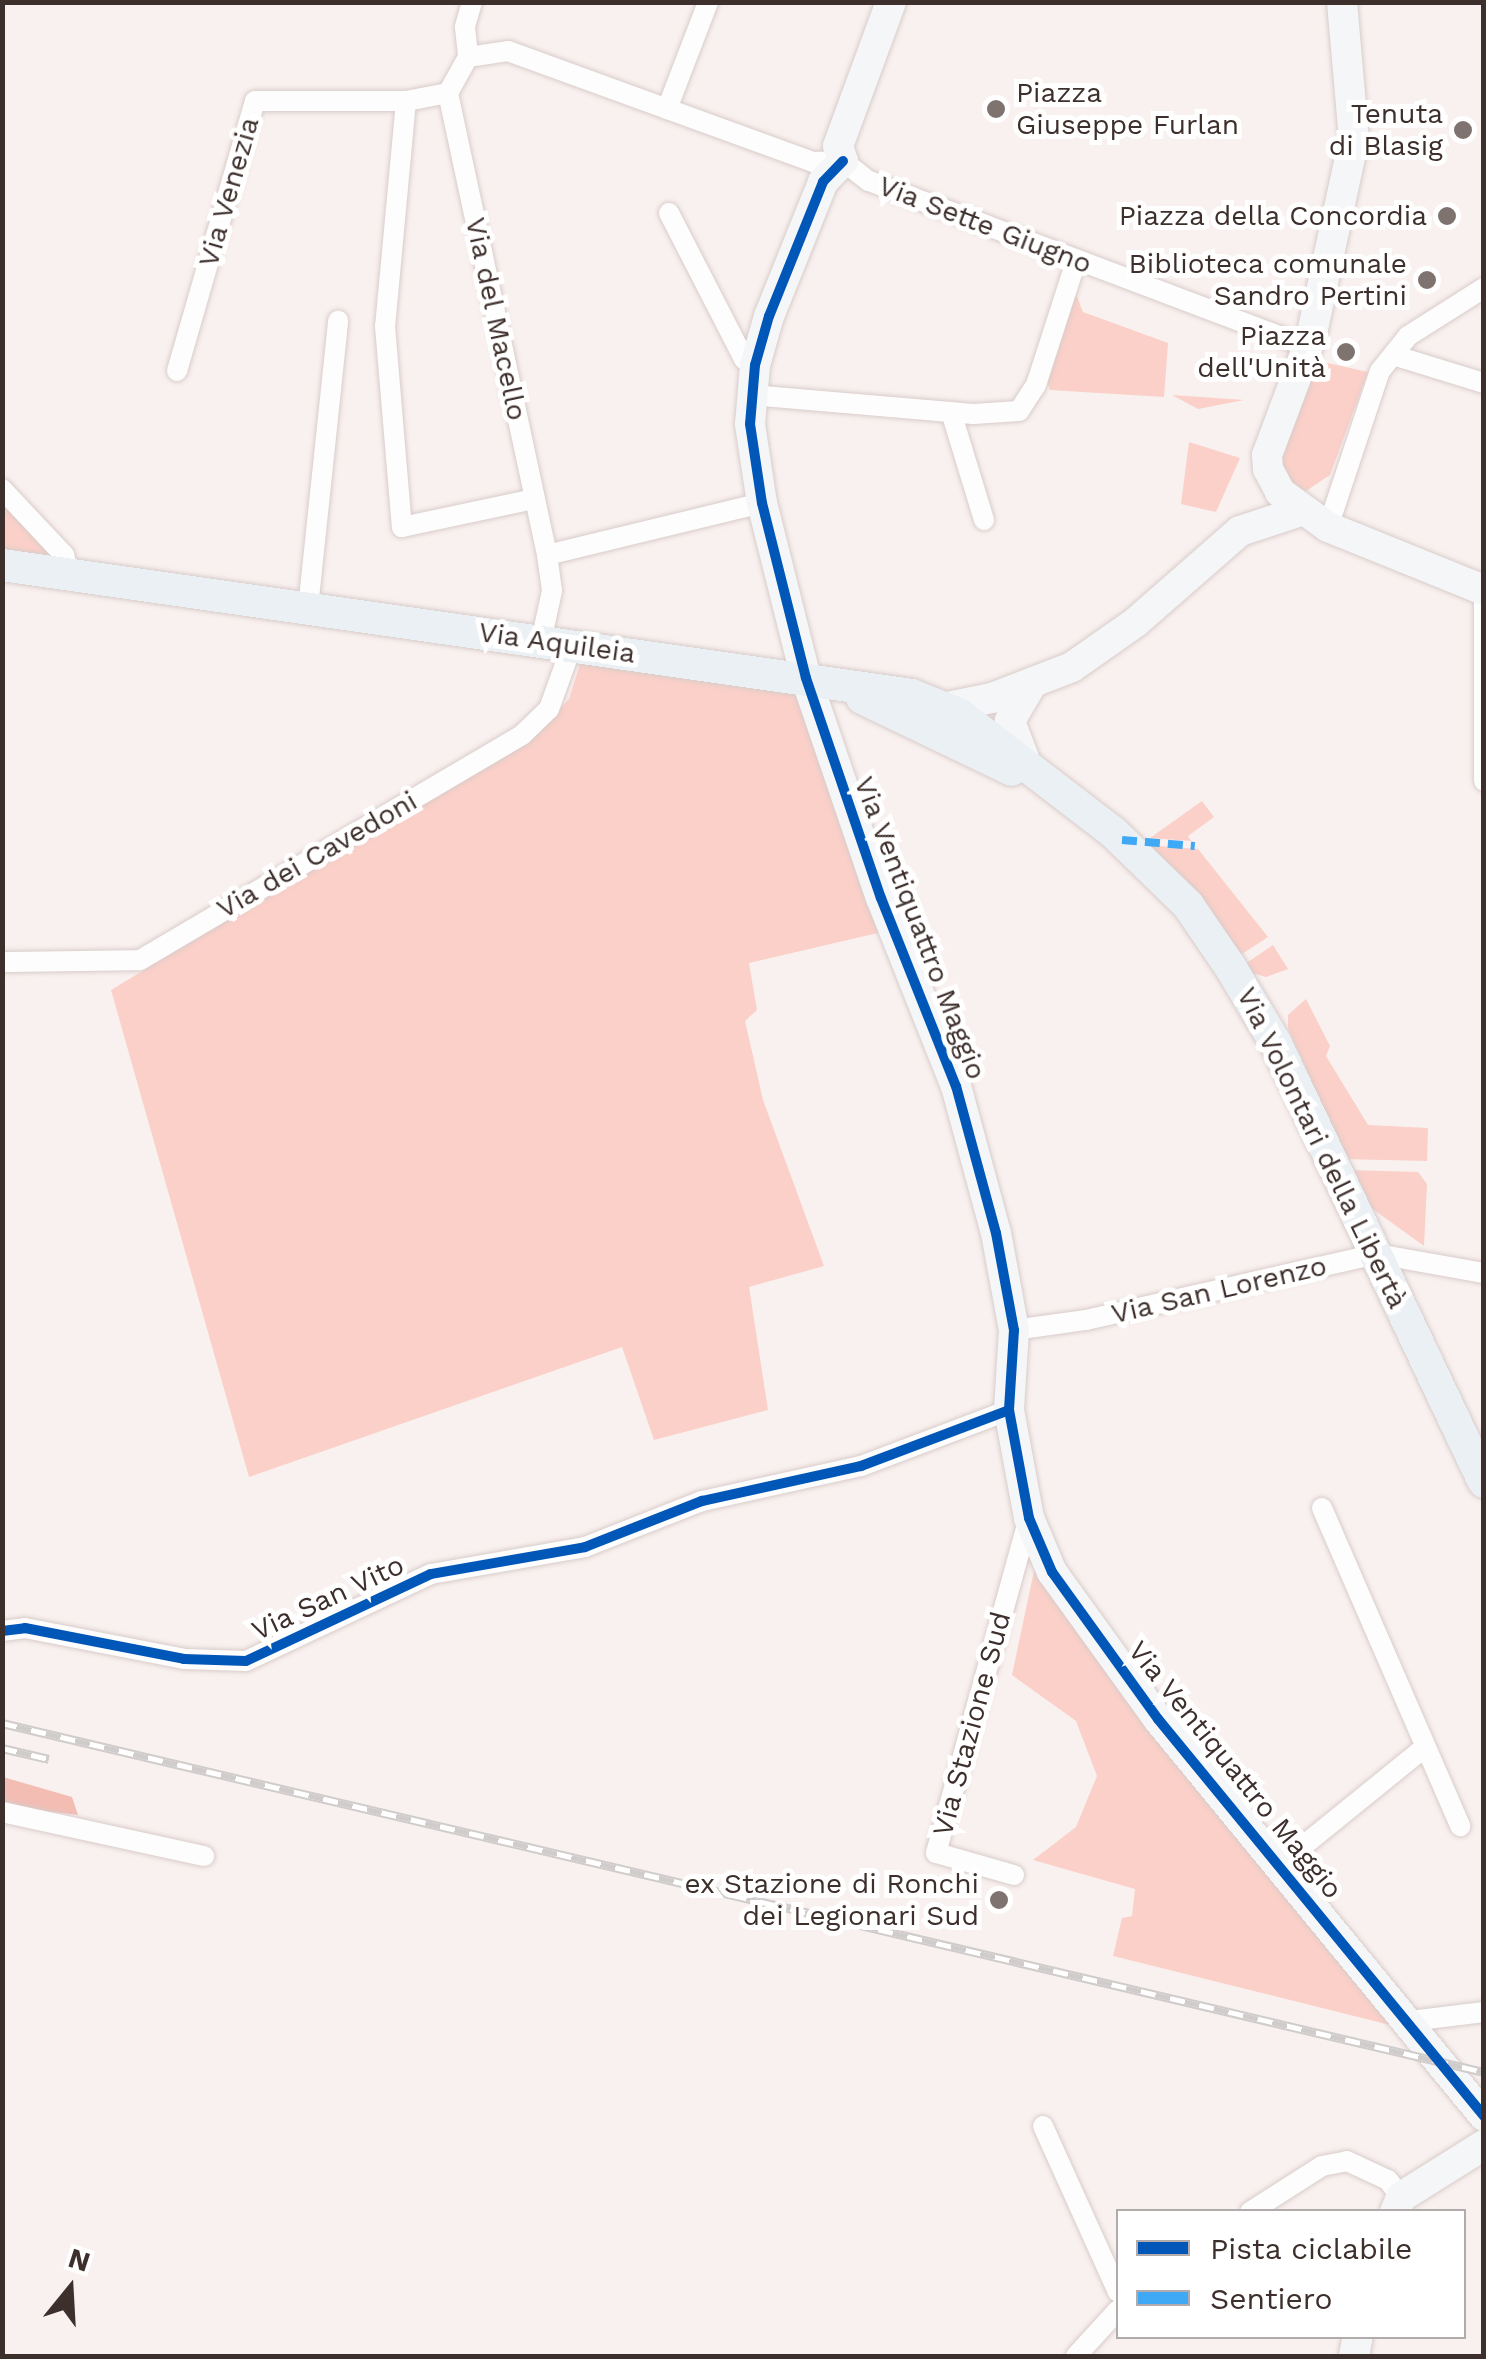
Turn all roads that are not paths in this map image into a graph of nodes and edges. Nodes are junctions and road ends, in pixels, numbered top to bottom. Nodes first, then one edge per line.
1 (472, 2) edge
2 (708, 2) edge
3 (892, 2) edge
4 (1342, 2) edge
5 (468, 57) junction
6 (448, 92) junction
7 (406, 102) junction
8 (667, 110) junction
9 (843, 161) junction
10 (669, 213) dead end
11 (1076, 261) junction
12 (1484, 288) edge
13 (338, 321) dead end
14 (1304, 346) junction
15 (1396, 356) junction
16 (177, 370) dead end
17 (753, 380) junction
18 (1484, 382) edge
19 (951, 412) junction
20 (1338, 487) junction
21 (2, 489) edge
22 (534, 499) junction
23 (762, 502) junction
24 (1301, 511) junction
25 (984, 520) dead end
26 (1328, 527) junction
27 (546, 555) junction
28 (2, 565) edge
29 (53, 571) junction
30 (1481, 584) edge
31 (308, 608) junction
32 (556, 643) junction
33 (806, 678) junction
34 (1033, 682) junction
35 (856, 696) junction
36 (947, 708) junction
37 (1024, 758) junction
38 (1484, 781) edge
39 (1117, 836) junction
40 (2, 962) edge
41 (1377, 1254) junction
42 (1484, 1273) edge
43 (1014, 1330) junction
44 (1010, 1410) junction
45 (1484, 1482) edge
46 (1322, 1508) dead end
47 (1029, 1518) junction
48 (2, 1631) edge
49 (1424, 1748) junction
50 (2, 1812) edge
51 (1460, 1826) dead end
52 (204, 1856) dead end
53 (1282, 1863) junction
54 (1014, 1875) dead end
55 (1484, 2012) edge
56 (1410, 2021) junction
57 (1484, 2116) edge
58 (1042, 2126) dead end
59 (1484, 2145) edge
60 (1398, 2204) edge
61 (1255, 2209) edge
62 (1116, 2288) edge
63 (1116, 2312) edge
64 (1076, 2356) edge

1 - 5 street
2 - 8 street
3 - 9 street
4 - 14 street
5 - 6 street
5 - 8 street, Via Sette Giugno
6 - 7 street, Via Venezia
6 - 22 street, Via del Macello
7 - 16 street, Via Venezia
7 - 22 street
8 - 9 street, Via Sette Giugno
9 - 11 street, Via Sette Giugno
9 - 17 street
10 - 17 street
11 - 14 street, Via Sette Giugno
11 - 19 street
12 - 15 street
13 - 31 street
14 - 24 street
15 - 18 street
15 - 20 street
17 - 19 street
17 - 23 street, Via Ventiquattro Maggio
19 - 25 street
20 - 24 street
20 - 26 street
21 - 29 street
22 - 27 street, Via del Macello
23 - 27 street
23 - 33 street, Via Ventiquattro Maggio
24 - 26 street
24 - 34 street
26 - 30 street
27 - 32 street, Via del Macello
28 - 29 main road, Via Aquileia
29 - 31 main road, Via Aquileia
30 - 38 street
31 - 32 main road, Via Aquileia
32 - 33 main road, Via Aquileia
32 - 40 street, Via dei Cavedoni
33 - 35 main road
33 - 36 main road
33 - 43 street, Via Ventiquattro Maggio
34 - 36 street
34 - 37 street
35 - 36 street
35 - 39 main road
36 - 37 main road
37 - 39 main road
39 - 41 main road, Via Volontari della Libertà
41 - 42 street, Via San Lorenzo
41 - 43 street, Via San Lorenzo
41 - 45 main road, Via Volontari della Libertà
43 - 44 street, Via Ventiquattro Maggio
44 - 47 street, Via Ventiquattro Maggio
44 - 48 street, Via San Vito
46 - 49 street
47 - 53 street, Via Ventiquattro Maggio
47 - 54 street, Via Stazione Sud
49 - 51 street
49 - 53 street
50 - 52 street
53 - 56 street, Via Ventiquattro Maggio
55 - 56 street
56 - 57 street, Via Ventiquattro Maggio
58 - 62 street
59 - 60 street
60 - 61 street
63 - 64 street

